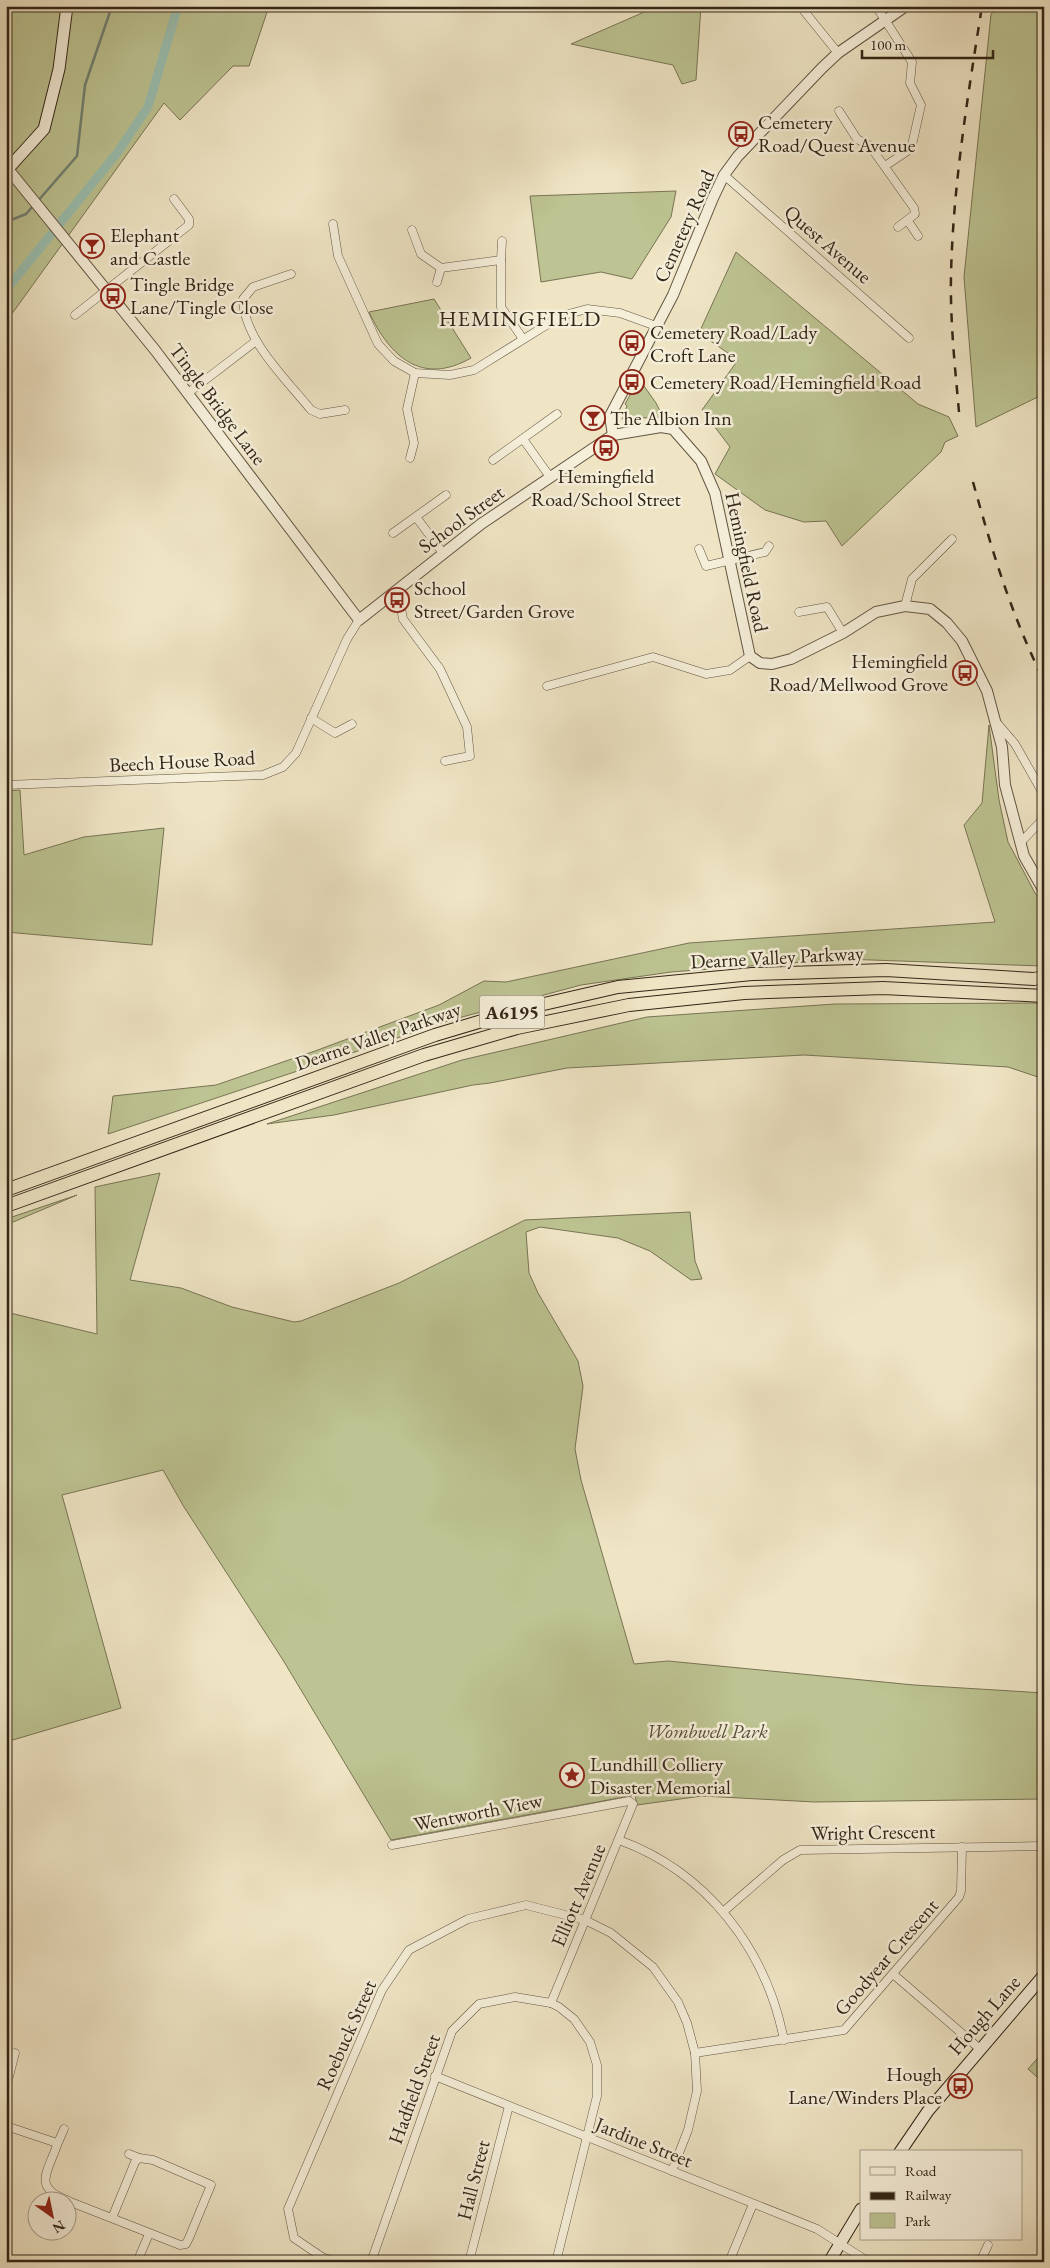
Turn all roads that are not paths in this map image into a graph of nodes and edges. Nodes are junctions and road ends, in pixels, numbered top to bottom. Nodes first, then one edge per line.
1 (67, 6) edge
2 (800, 6) edge
3 (876, 6) edge
4 (906, 6) edge
5 (886, 21) junction
6 (838, 53) junction
7 (838, 111) dead end
8 (885, 166) junction
9 (7, 169) edge
10 (724, 175) junction
11 (174, 199) dead end
12 (908, 221) junction
13 (333, 224) dead end
14 (898, 227) dead end
15 (412, 230) dead end
16 (918, 236) dead end
17 (502, 242) dead end
18 (501, 260) junction
19 (441, 268) junction
20 (291, 274) dead end
21 (438, 282) dead end
22 (107, 289) junction
23 (75, 315) dead end
24 (656, 326) junction
25 (909, 338) dead end
26 (523, 339) junction
27 (256, 341) junction
28 (415, 373) junction
29 (188, 393) junction
30 (345, 410) dead end
31 (556, 414) dead end
32 (613, 435) junction
33 (522, 439) junction
34 (410, 458) dead end
35 (493, 460) dead end
36 (550, 477) junction
37 (446, 495) dead end
38 (416, 518) junction
39 (394, 533) dead end
40 (952, 539) dead end
41 (769, 546) dead end
42 (699, 549) dead end
43 (443, 552) junction
44 (728, 560) junction
45 (391, 595) junction
46 (905, 606) junction
47 (799, 612) dead end
48 (359, 620) junction
49 (843, 633) junction
50 (750, 656) junction
51 (547, 686) dead end
52 (311, 718) junction
53 (352, 724) dead end
54 (997, 724) junction
55 (445, 762) dead end
56 (6, 785) edge
57 (1044, 795) edge
58 (1044, 818) edge
59 (1021, 842) junction
60 (1044, 891) edge
61 (1044, 977) edge
62 (1044, 996) edge
63 (6, 1190) edge
64 (6, 1206) edge
65 (629, 1801) joint
66 (619, 1840) junction
67 (392, 1845) dead end
68 (1044, 1846) edge
69 (962, 1847) junction
70 (724, 1911) junction
71 (585, 1920) junction
72 (893, 1974) junction
73 (1044, 1975) edge
74 (551, 2003) junction
75 (784, 2040) junction
76 (980, 2049) junction
77 (15, 2053) dead end
78 (695, 2053) junction
79 (435, 2076) junction
80 (6, 2088) edge
81 (508, 2106) junction
82 (6, 2126) edge
83 (64, 2129) dead end
84 (586, 2136) junction
85 (57, 2145) junction
86 (901, 2150) edge
87 (129, 2154) dead end
88 (139, 2158) junction
89 (672, 2170) junction
90 (49, 2190) edge
91 (753, 2204) junction
92 (78, 2205) edge
93 (860, 2211) edge
94 (112, 2218) junction
95 (149, 2234) junction
96 (840, 2242) junction
97 (988, 2246) dead end
98 (137, 2262) edge
99 (335, 2262) edge
100 (371, 2262) edge
101 (469, 2262) edge
102 (556, 2262) edge
103 (729, 2262) edge
104 (830, 2262) edge
105 (869, 2262) edge
106 (980, 2262) edge

1 - 9 main road
2 - 6 street
3 - 5 street
4 - 5 street, Cemetery Road
5 - 6 street, Cemetery Road
5 - 8 street
6 - 10 street, Cemetery Road
7 - 8 street
8 - 12 street
9 - 22 street, Tingle Bridge Lane
10 - 24 street, Cemetery Road
10 - 25 street, Quest Avenue
11 - 22 street
12 - 14 street
12 - 16 street
13 - 28 street
15 - 19 street
17 - 18 street
18 - 19 street
18 - 26 street
19 - 21 street
20 - 27 street
22 - 23 street
22 - 29 street, Tingle Bridge Lane
24 - 26 street
24 - 32 street, Cemetery Road
26 - 28 street
27 - 29 street
27 - 30 street
28 - 34 street
29 - 48 street, Tingle Bridge Lane
31 - 33 street
32 - 36 street, School Street
32 - 44 street, Hemingfield Road
33 - 35 street
33 - 36 street
36 - 43 street, School Street
37 - 38 street
38 - 39 street
38 - 43 street
40 - 46 street
41 - 44 street
42 - 44 street
43 - 45 street, School Street
44 - 50 street, Hemingfield Road
45 - 48 street, School Street
45 - 55 street
46 - 49 street, Hemingfield Road
46 - 54 street, Hemingfield Road
47 - 49 street
48 - 52 street, Beech House Road
49 - 50 street, Hemingfield Road
50 - 51 street
52 - 53 street
52 - 56 street, Beech House Road
54 - 57 street, Hemingfield Road
54 - 59 street, Hemingfield Road
58 - 59 street
59 - 60 street, Hemingfield Road
61 - 63 highway, Dearne Valley Parkway / A6195
62 - 64 highway, Dearne Valley Parkway / A6195
65 - 66 street, Elliott Avenue
65 - 67 street, Wentworth View
66 - 70 street
66 - 71 street, Elliott Avenue
68 - 69 street, Wright Crescent
69 - 70 street, Wright Crescent
69 - 72 street, Goodyear Crescent
70 - 75 street
71 - 74 street, Elliott Avenue
71 - 78 street, Roebuck Street
71 - 99 street, Roebuck Street
72 - 75 street, Goodyear Crescent
72 - 76 street
73 - 76 main road, Hough Lane
74 - 79 street, Hadfield Street
74 - 84 street
75 - 78 street, Goodyear Crescent
76 - 86 main road, Hough Lane
77 - 80 street
78 - 89 street, Roebuck Street
79 - 81 street, Jardine Street
79 - 100 street, Hadfield Street
81 - 84 street, Jardine Street
81 - 101 street, Hall Street
82 - 85 street
83 - 85 street
84 - 89 street, Jardine Street
84 - 102 street
85 - 90 street
87 - 88 street
88 - 94 street
88 - 95 street
89 - 91 street, Jardine Street
91 - 96 street, Jardine Street
91 - 103 street
92 - 94 street
93 - 96 main road
94 - 95 street
95 - 98 street
96 - 104 main road
96 - 105 street, Jardine Street
97 - 106 street

